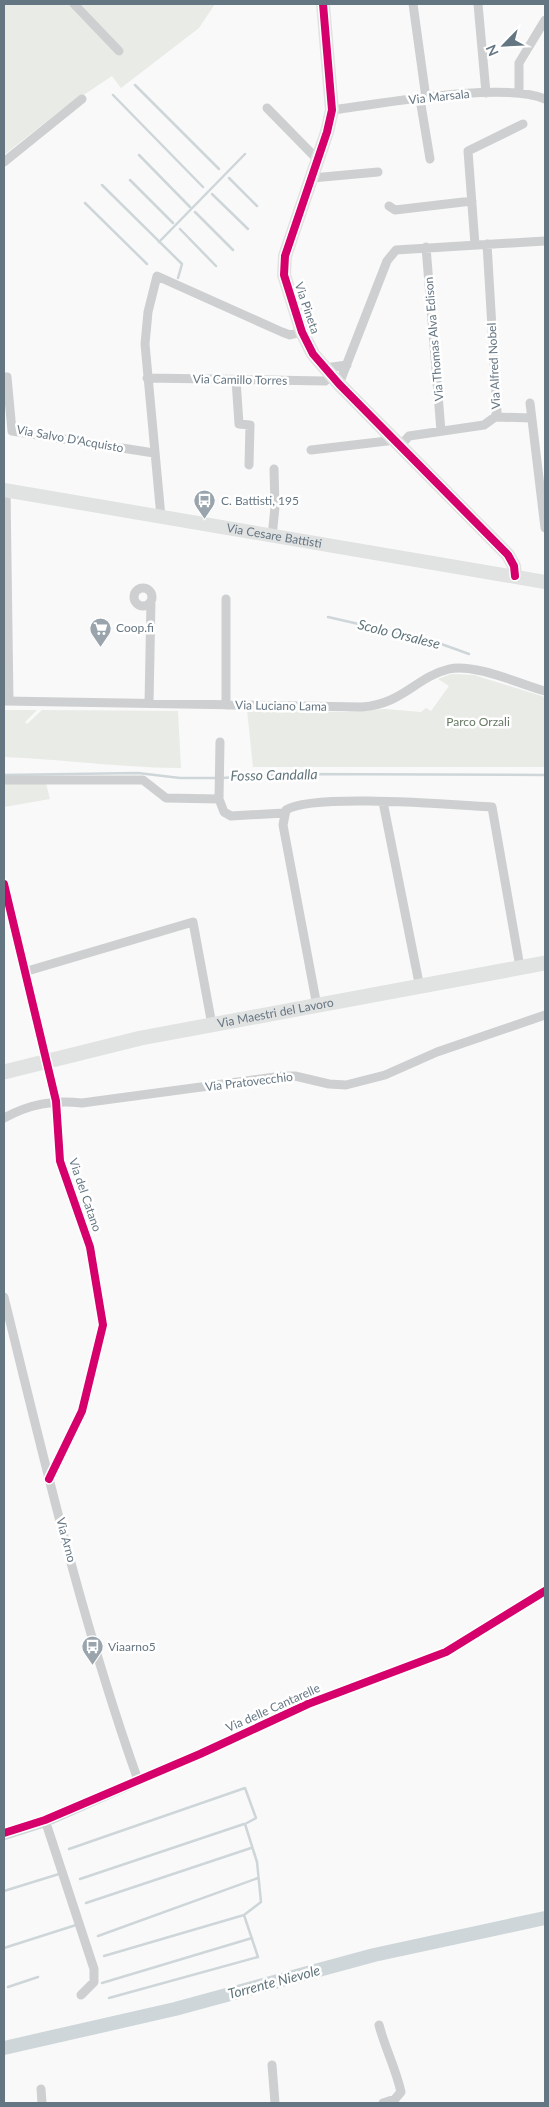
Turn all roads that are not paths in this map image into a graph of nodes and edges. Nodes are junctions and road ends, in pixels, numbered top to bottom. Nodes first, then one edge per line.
1 (74, 4) edge
2 (324, 4) edge
3 (413, 4) edge
4 (478, 4) edge
5 (545, 20) edge
6 (119, 51) dead end
7 (486, 93) junction
8 (519, 93) junction
9 (82, 99) dead end
10 (423, 99) junction
11 (545, 99) edge
12 (267, 108) dead end
13 (332, 110) junction
14 (524, 124) dead end
15 (430, 159) dead end
16 (318, 160) junction
17 (4, 162) edge
18 (378, 172) dead end
19 (312, 178) junction
20 (472, 201) junction
21 (389, 206) dead end
22 (545, 241) edge
23 (487, 244) junction
24 (475, 245) junction
25 (426, 247) junction
26 (302, 332) junction
27 (346, 365) junction
28 (332, 376) junction
29 (4, 377) edge
30 (147, 378) junction
31 (236, 380) junction
32 (530, 403) dead end
33 (495, 417) junction
34 (531, 418) junction
35 (442, 431) junction
36 (397, 441) junction
37 (311, 450) dead end
38 (154, 453) junction
39 (249, 465) dead end
40 (274, 468) dead end
41 (5, 490) edge
42 (160, 517) junction
43 (545, 528) edge
44 (272, 536) junction
45 (5, 570) edge
46 (515, 576) junction
47 (545, 582) edge
48 (226, 599) dead end
49 (151, 601) dead end
50 (6, 604) edge
51 (545, 691) edge
52 (6, 701) edge
53 (149, 703) junction
54 (226, 705) junction
55 (220, 742) dead end
56 (4, 780) edge
57 (220, 797) junction
58 (383, 802) junction
59 (284, 813) junction
60 (4, 884) edge
61 (545, 963) edge
62 (520, 967) junction
63 (24, 972) junction
64 (420, 988) junction
65 (316, 1006) junction
66 (545, 1015) edge
67 (212, 1025) junction
68 (47, 1063) junction
69 (5, 1071) edge
70 (56, 1101) junction
71 (4, 1118) edge
72 (4, 1297) edge
73 (49, 1479) junction
74 (545, 1592) edge
75 (138, 1780) junction
76 (45, 1820) junction
77 (4, 1833) edge
78 (82, 1995) dead end
79 (379, 2025) dead end
80 (272, 2065) dead end
81 (41, 2089) dead end
82 (42, 2103) edge
83 (275, 2103) edge
84 (383, 2103) edge

1 - 6 street
2 - 13 street, Via Pineta
3 - 10 street
4 - 7 street
5 - 8 street
7 - 8 street, Via Marsala
7 - 10 street, Via Marsala
8 - 11 street, Via Marsala
9 - 17 street
10 - 13 street, Via Marsala
10 - 15 street
12 - 16 street
13 - 16 street, Via Pineta
14 - 20 street
16 - 19 street, Via Pineta
18 - 19 street
19 - 26 street, Via Pineta
20 - 21 street
20 - 24 street
22 - 23 street
23 - 24 street
23 - 33 street, Via Alfred Nobel
24 - 25 street
25 - 27 street
25 - 35 street, Via Thomas Alva Edison
26 - 28 street, Via Pineta
26 - 30 street
27 - 28 street
27 - 28 street, Via Camillo Torres
28 - 31 street, Via Camillo Torres
28 - 36 street, Via Pineta
29 - 38 street, Via Salvo D'Acquisto
30 - 31 street, Via Camillo Torres
30 - 38 street
31 - 39 street
32 - 34 street
33 - 34 street
33 - 35 street, Via Alfred Nobel
34 - 43 street
35 - 36 street, Via Alfred Nobel
36 - 37 street, Via Alfred Nobel
36 - 46 street, Via Pineta
38 - 42 street
40 - 44 street
41 - 42 street, Via Cesare Battisti
41 - 45 street
42 - 44 street, Via Cesare Battisti
44 - 46 street, Via Cesare Battisti
45 - 50 street
46 - 47 street, Via Cesare Battisti
48 - 54 street
49 - 53 street
50 - 52 street
51 - 54 street, Via Luciano Lama
52 - 53 street, Via Luciano Lama
53 - 54 street, Via Luciano Lama
55 - 57 street
56 - 57 street
57 - 59 street
58 - 59 street
58 - 62 street
58 - 64 street
59 - 65 street
60 - 63 street, Via del Catano
61 - 62 main road, Via Maestri del Lavoro
62 - 64 main road, Via Maestri del Lavoro
63 - 67 street
63 - 68 street, Via del Catano
64 - 65 main road, Via Maestri del Lavoro
65 - 67 main road, Via Maestri del Lavoro
66 - 70 street, Via Pratovecchio
67 - 68 main road, Via Maestri del Lavoro
68 - 69 main road, Via Maestri del Lavoro
68 - 70 street, Via del Catano
70 - 71 street, Via Pratovecchio
70 - 73 street, Via del Catano
72 - 73 street, Via Arno
73 - 75 street, Via Arno
74 - 75 street, Via delle Cantarelle
75 - 76 street, Via delle Cantarelle
76 - 77 street, Via delle Cantarelle
76 - 78 street
79 - 84 street
80 - 83 street
81 - 82 street

